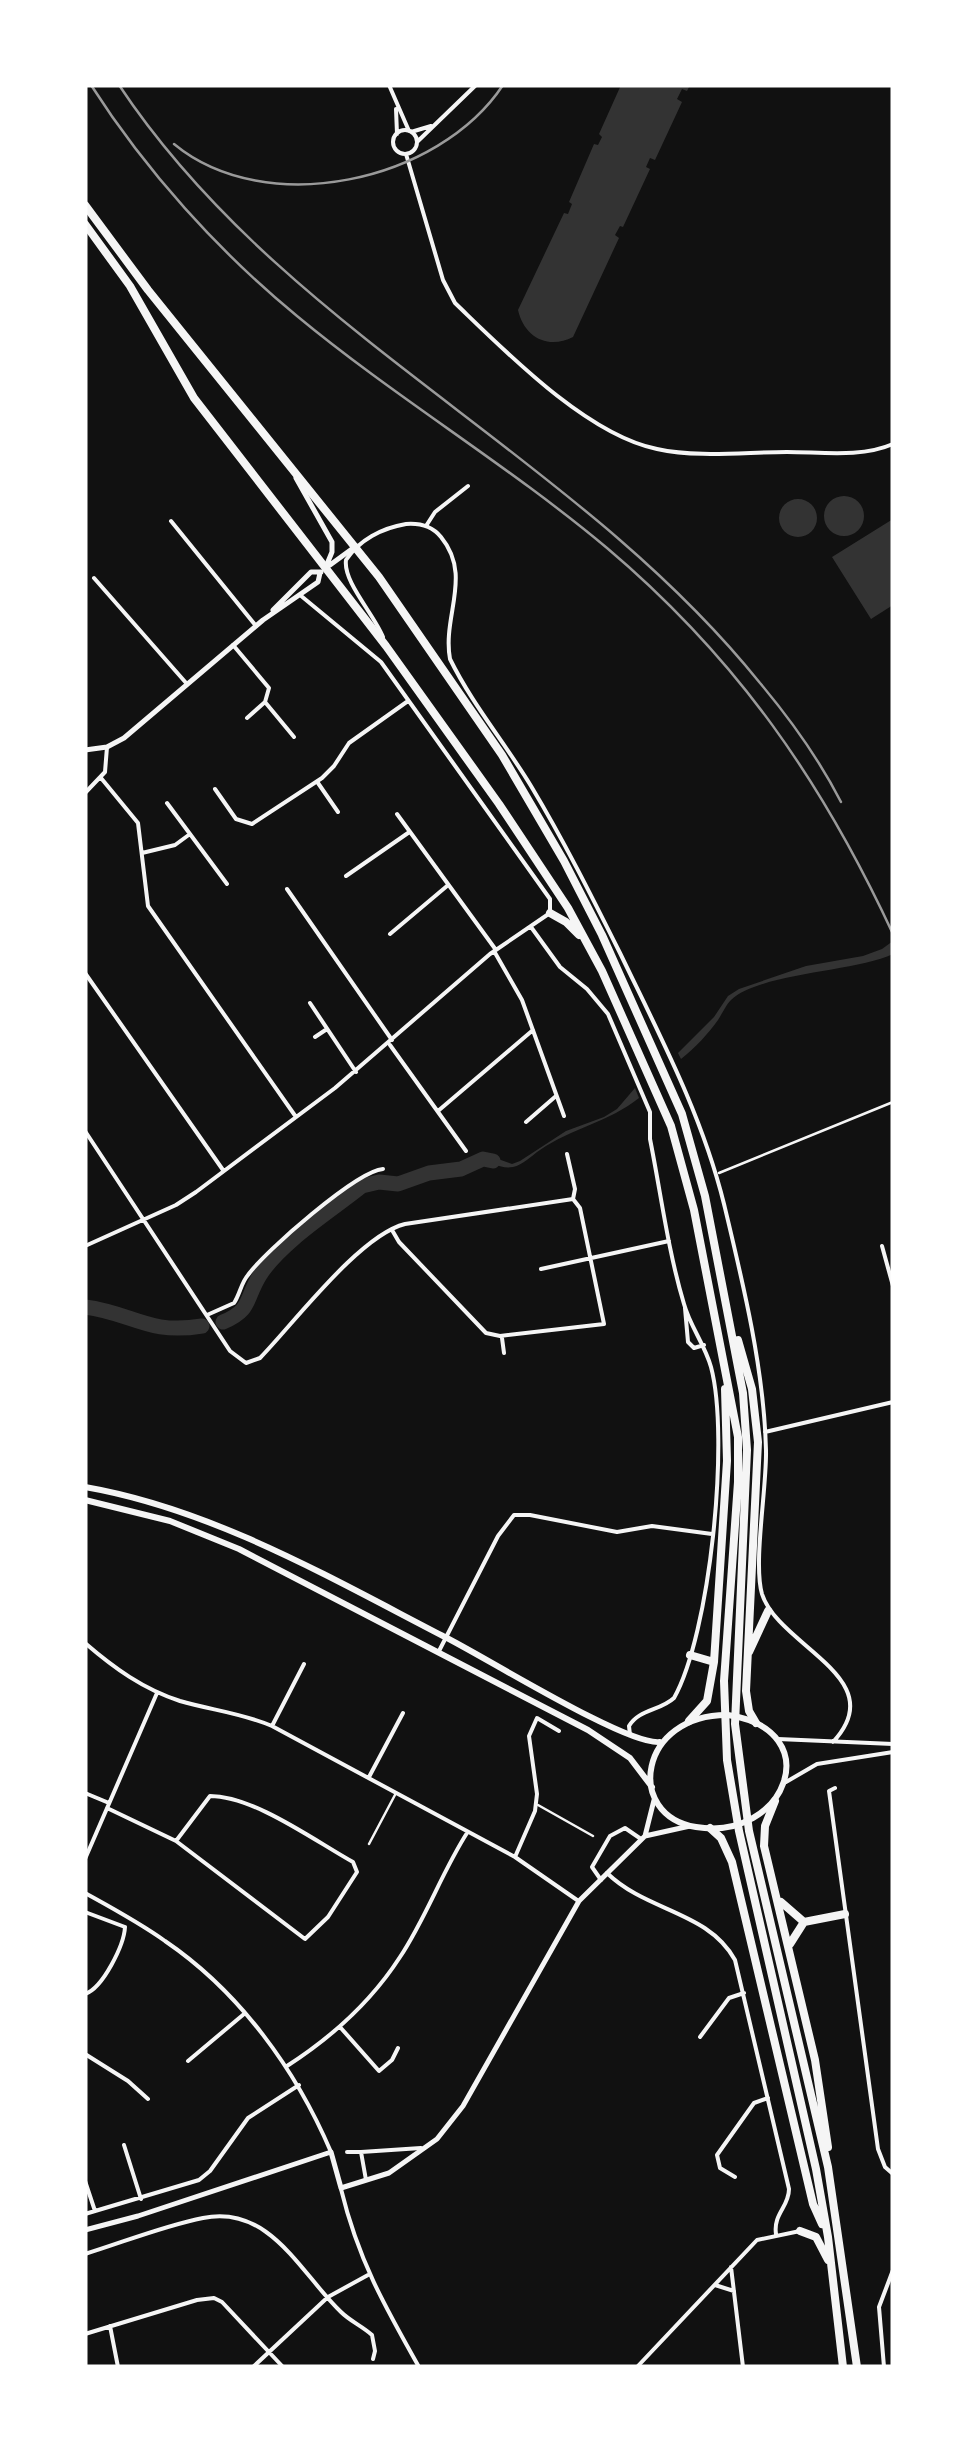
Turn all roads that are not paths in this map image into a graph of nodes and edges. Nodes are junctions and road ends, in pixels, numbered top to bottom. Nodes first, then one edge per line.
1 (389, 85) edge
2 (476, 85) edge
3 (396, 106) junction
4 (434, 125) junction
5 (410, 131) junction
6 (396, 134) junction
7 (417, 142) junction
8 (406, 154) junction
9 (85, 205) edge
10 (85, 224) edge
11 (893, 444) edge
12 (280, 452) junction
13 (468, 486) dead end
14 (171, 521) dead end
15 (426, 526) junction
16 (356, 546) junction
17 (323, 571) junction
18 (94, 578) dead end
19 (300, 594) junction
20 (263, 620) junction
21 (256, 626) junction
22 (233, 645) junction
23 (386, 646) junction
24 (187, 684) junction
25 (408, 701) junction
26 (265, 702) junction
27 (247, 718) dead end
28 (294, 737) dead end
29 (107, 747) junction
30 (85, 750) edge
31 (101, 778) junction
32 (317, 781) junction
33 (216, 789) dead end
34 (85, 793) edge
35 (167, 803) dead end
36 (338, 812) dead end
37 (396, 814) dead end
38 (409, 832) junction
39 (190, 834) junction
40 (142, 853) junction
41 (346, 876) dead end
42 (227, 884) dead end
43 (448, 884) junction
44 (287, 889) dead end
45 (550, 913) junction
46 (531, 926) junction
47 (390, 934) dead end
48 (589, 945) junction
49 (495, 951) junction
50 (85, 974) edge
51 (310, 1003) dead end
52 (327, 1028) junction
53 (534, 1030) junction
54 (315, 1037) dead end
55 (390, 1042) junction
56 (356, 1072) junction
57 (556, 1096) junction
58 (893, 1102) edge
59 (438, 1111) junction
60 (564, 1116) dead end
61 (296, 1117) junction
62 (526, 1122) dead end
63 (85, 1131) edge
64 (466, 1151) dead end
65 (568, 1154) dead end
66 (383, 1169) dead end
67 (224, 1171) junction
68 (716, 1174) junction
69 (573, 1199) junction
70 (144, 1220) junction
71 (392, 1228) junction
72 (669, 1241) junction
73 (85, 1246) edge
74 (882, 1246) dead end
75 (591, 1258) junction
76 (541, 1269) dead end
77 (893, 1286) edge
78 (726, 1298) junction
79 (684, 1308) junction
80 (207, 1315) junction
81 (502, 1336) junction
82 (704, 1345) junction
83 (504, 1353) dead end
84 (724, 1354) junction
85 (893, 1402) edge
86 (766, 1432) junction
87 (85, 1487) edge
88 (85, 1500) edge
89 (712, 1534) junction
90 (768, 1610) junction
91 (446, 1637) junction
92 (85, 1643) edge
93 (439, 1650) junction
94 (748, 1654) junction
95 (690, 1656) junction
96 (714, 1662) junction
97 (304, 1664) dead end
98 (157, 1692) junction
99 (404, 1714) dead end
100 (689, 1721) junction
101 (756, 1723) junction
102 (272, 1726) junction
103 (559, 1731) dead end
104 (630, 1736) junction
105 (773, 1738) junction
106 (660, 1742) junction
107 (833, 1742) junction
108 (893, 1744) edge
109 (893, 1752) edge
110 (369, 1777) junction
111 (786, 1782) junction
112 (652, 1787) junction
113 (834, 1788) dead end
114 (396, 1792) junction
115 (85, 1793) edge
116 (655, 1797) junction
117 (775, 1801) junction
118 (536, 1804) junction
119 (108, 1805) junction
120 (690, 1826) junction
121 (710, 1828) junction
122 (467, 1832) junction
123 (593, 1836) dead end
124 (643, 1838) junction
125 (176, 1841) junction
126 (370, 1844) dead end
127 (514, 1857) junction
128 (85, 1859) edge
129 (607, 1873) junction
130 (601, 1880) junction
131 (85, 1893) edge
132 (777, 1897) junction
133 (760, 1900) junction
134 (579, 1901) junction
135 (85, 1912) edge
136 (845, 1914) junction
137 (131, 1919) junction
138 (804, 1922) junction
139 (125, 1926) junction
140 (790, 1944) junction
141 (744, 1993) junction
142 (85, 1994) edge
143 (787, 2013) junction
144 (244, 2014) junction
145 (340, 2027) junction
146 (700, 2037) dead end
147 (398, 2048) dead end
148 (85, 2054) edge
149 (188, 2061) dead end
150 (287, 2066) junction
151 (299, 2085) junction
152 (768, 2098) junction
153 (148, 2099) dead end
154 (124, 2145) dead end
155 (426, 2148) junction
156 (331, 2152) junction
157 (347, 2152) dead end
158 (361, 2152) junction
159 (828, 2168) junction
160 (893, 2174) edge
161 (735, 2177) dead end
162 (366, 2180) junction
163 (85, 2181) edge
164 (341, 2188) junction
165 (141, 2198) junction
166 (814, 2204) junction
167 (95, 2211) junction
168 (85, 2214) edge
169 (85, 2230) edge
170 (800, 2230) junction
171 (776, 2234) junction
172 (828, 2237) junction
173 (85, 2254) edge
174 (732, 2266) junction
175 (832, 2268) junction
176 (893, 2270) edge
177 (368, 2276) junction
178 (714, 2284) junction
179 (734, 2291) junction
180 (328, 2297) junction
181 (85, 2322) edge
182 (110, 2326) junction
183 (87, 2333) edge
184 (269, 2352) junction
185 (373, 2359) dead end
186 (118, 2367) edge
187 (254, 2367) edge
188 (283, 2367) edge
189 (419, 2367) edge
190 (637, 2367) edge
191 (742, 2367) edge
192 (843, 2367) edge
193 (857, 2367) edge
194 (884, 2367) edge

1 - 3 street
2 - 4 street
3 - 5 street
3 - 6 street
4 - 5 street
4 - 7 street
5 - 6 street
5 - 7 street
6 - 8 street
7 - 8 street
8 - 11 street
9 - 12 highway
10 - 17 highway
12 - 16 highway
12 - 17 street
13 - 15 street
14 - 21 street
15 - 16 street
15 - 68 street
16 - 17 street
16 - 23 street
16 - 78 highway
17 - 19 street
17 - 20 street
17 - 23 highway
18 - 24 street
19 - 20 street
19 - 25 street
20 - 21 street
21 - 22 street
22 - 24 street
22 - 26 street
23 - 48 highway
24 - 29 street
25 - 32 street
25 - 45 street
26 - 27 street
26 - 28 street
29 - 30 street
29 - 31 street
31 - 34 street
31 - 40 street
32 - 33 street
32 - 36 street
35 - 39 street
37 - 38 street
38 - 41 street
38 - 43 street
39 - 40 street
39 - 42 street
40 - 61 street
43 - 47 street
43 - 49 street
44 - 55 street
45 - 46 street
45 - 48 highway
46 - 49 street
46 - 72 street
48 - 84 highway
49 - 53 street
49 - 55 street
50 - 67 street
51 - 52 street
52 - 54 street
52 - 56 street
53 - 57 street
53 - 59 street
55 - 56 street
55 - 59 street
56 - 61 street
57 - 60 street
57 - 62 street
58 - 68 lane
59 - 64 street
61 - 67 street
63 - 70 street
65 - 69 street
66 - 80 street
67 - 70 street
68 - 86 street
69 - 71 street
69 - 75 street
70 - 73 street
70 - 80 street
71 - 80 street
71 - 81 street
72 - 75 street
72 - 79 street
74 - 77 street
75 - 76 street
75 - 81 street
78 - 94 highway
78 - 133 highway
79 - 82 street
79 - 82 street
81 - 83 street
82 - 89 street
84 - 96 highway
84 - 133 highway
85 - 86 street
86 - 90 street
87 - 91 main road
88 - 93 main road
89 - 91 street
89 - 95 street
90 - 94 highway
90 - 107 street
91 - 93 street
91 - 104 main road
92 - 98 street
93 - 112 main road
94 - 101 highway
95 - 96 highway
95 - 104 street
96 - 100 highway
97 - 102 street
98 - 102 street
98 - 119 street
99 - 110 street
100 - 101 main road
100 - 106 main road
101 - 105 main road
102 - 110 street
103 - 118 street
104 - 106 main road
105 - 107 street
105 - 111 main road
106 - 112 main road
107 - 108 street
109 - 111 street
110 - 114 street
111 - 117 main road
112 - 116 main road
113 - 136 street
114 - 122 street
114 - 126 lane
115 - 119 street
116 - 120 main road
116 - 124 street
117 - 121 main road
117 - 132 highway
118 - 123 lane
118 - 127 street
119 - 125 street
119 - 128 street
120 - 121 main road
120 - 124 street
121 - 166 highway
122 - 127 street
122 - 145 street
124 - 129 street
124 - 130 street
125 - 125 street
127 - 134 street
129 - 130 street
129 - 141 street
130 - 134 street
131 - 137 street
132 - 138 highway
132 - 140 highway
133 - 143 highway
134 - 155 street
135 - 139 street
136 - 138 highway
136 - 160 street
137 - 139 street
137 - 144 street
138 - 140 highway
139 - 142 street
140 - 159 highway
141 - 146 street
141 - 152 street
143 - 159 highway
143 - 172 highway
144 - 149 street
144 - 150 street
145 - 147 street
145 - 150 street
148 - 153 street
150 - 151 street
151 - 156 street
151 - 165 street
152 - 161 street
152 - 171 street
154 - 165 street
155 - 158 street
155 - 162 street
156 - 164 street
156 - 169 street
157 - 158 street
158 - 162 street
159 - 193 highway
162 - 164 street
163 - 167 street
164 - 177 street
165 - 167 street
166 - 170 highway
166 - 172 highway
167 - 168 street
170 - 171 street
170 - 175 highway
171 - 174 street
172 - 175 highway
173 - 180 street
174 - 178 street
174 - 179 street
175 - 192 highway
176 - 194 street
177 - 180 street
177 - 189 street
178 - 179 street
178 - 190 street
179 - 191 street
180 - 184 street
180 - 185 street
181 - 183 street
182 - 183 street
182 - 184 street
182 - 186 street
184 - 187 street
184 - 188 street

